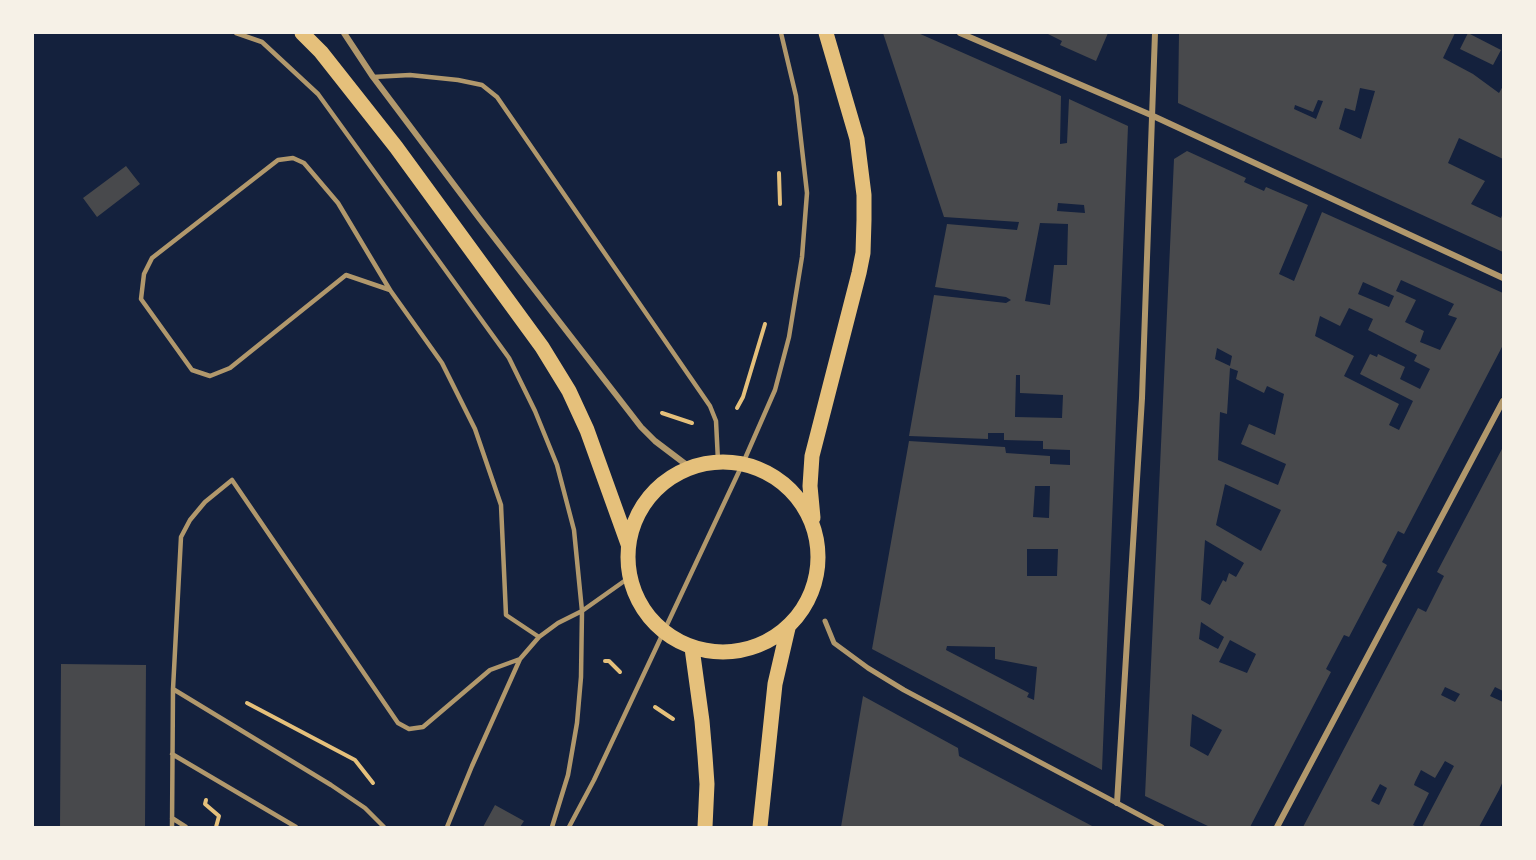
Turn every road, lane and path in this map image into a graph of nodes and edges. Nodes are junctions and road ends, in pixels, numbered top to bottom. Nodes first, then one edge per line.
1 (236, 33) edge
2 (303, 33) edge
3 (344, 33) edge
4 (781, 33) edge
5 (826, 33) edge
6 (960, 33) edge
7 (1155, 33) edge
8 (373, 77) junction
9 (1151, 115) junction
10 (778, 165) dead end
11 (779, 211) dead end
12 (1503, 278) edge
13 (390, 290) junction
14 (767, 313) dead end
15 (749, 379) dead end
16 (1503, 401) edge
17 (718, 461) junction
18 (743, 463) junction
19 (688, 466) junction
20 (814, 527) junction
21 (628, 544) junction
22 (630, 577) junction
23 (582, 611) junction
24 (825, 621) dead end
25 (788, 628) junction
26 (663, 632) junction
27 (539, 637) junction
28 (692, 648) junction
29 (520, 659) junction
30 (602, 661) dead end
31 (621, 674) dead end
32 (173, 689) junction
33 (651, 703) dead end
34 (680, 722) dead end
35 (172, 754) junction
36 (1118, 803) junction
37 (172, 818) junction
38 (172, 827) edge
39 (186, 827) edge
40 (297, 827) edge
41 (384, 827) edge
42 (447, 827) edge
43 (552, 827) edge
44 (569, 827) edge
45 (705, 827) edge
46 (760, 827) edge
47 (1162, 827) edge
48 (1277, 827) edge

1 - 23 lane
2 - 21 main road
3 - 8 street
4 - 18 lane
5 - 20 main road
6 - 9 street
7 - 9 street
8 - 17 lane
8 - 19 street
9 - 12 street
9 - 36 street
10 - 11 path
13 - 13 lane
13 - 27 lane
14 - 15 path
16 - 48 street
17 - 18 main road
17 - 19 main road
18 - 20 main road
18 - 26 lane
19 - 21 main road
20 - 25 main road
21 - 22 main road
22 - 23 lane
22 - 26 main road
23 - 27 lane
23 - 43 lane
24 - 36 street
25 - 28 main road
25 - 46 main road
26 - 28 main road
26 - 44 lane
27 - 29 lane
28 - 45 main road
29 - 32 lane
29 - 42 lane
30 - 31 path
32 - 35 lane
32 - 41 lane
33 - 34 path
35 - 37 lane
35 - 40 lane
36 - 47 street
37 - 38 lane
37 - 39 lane

